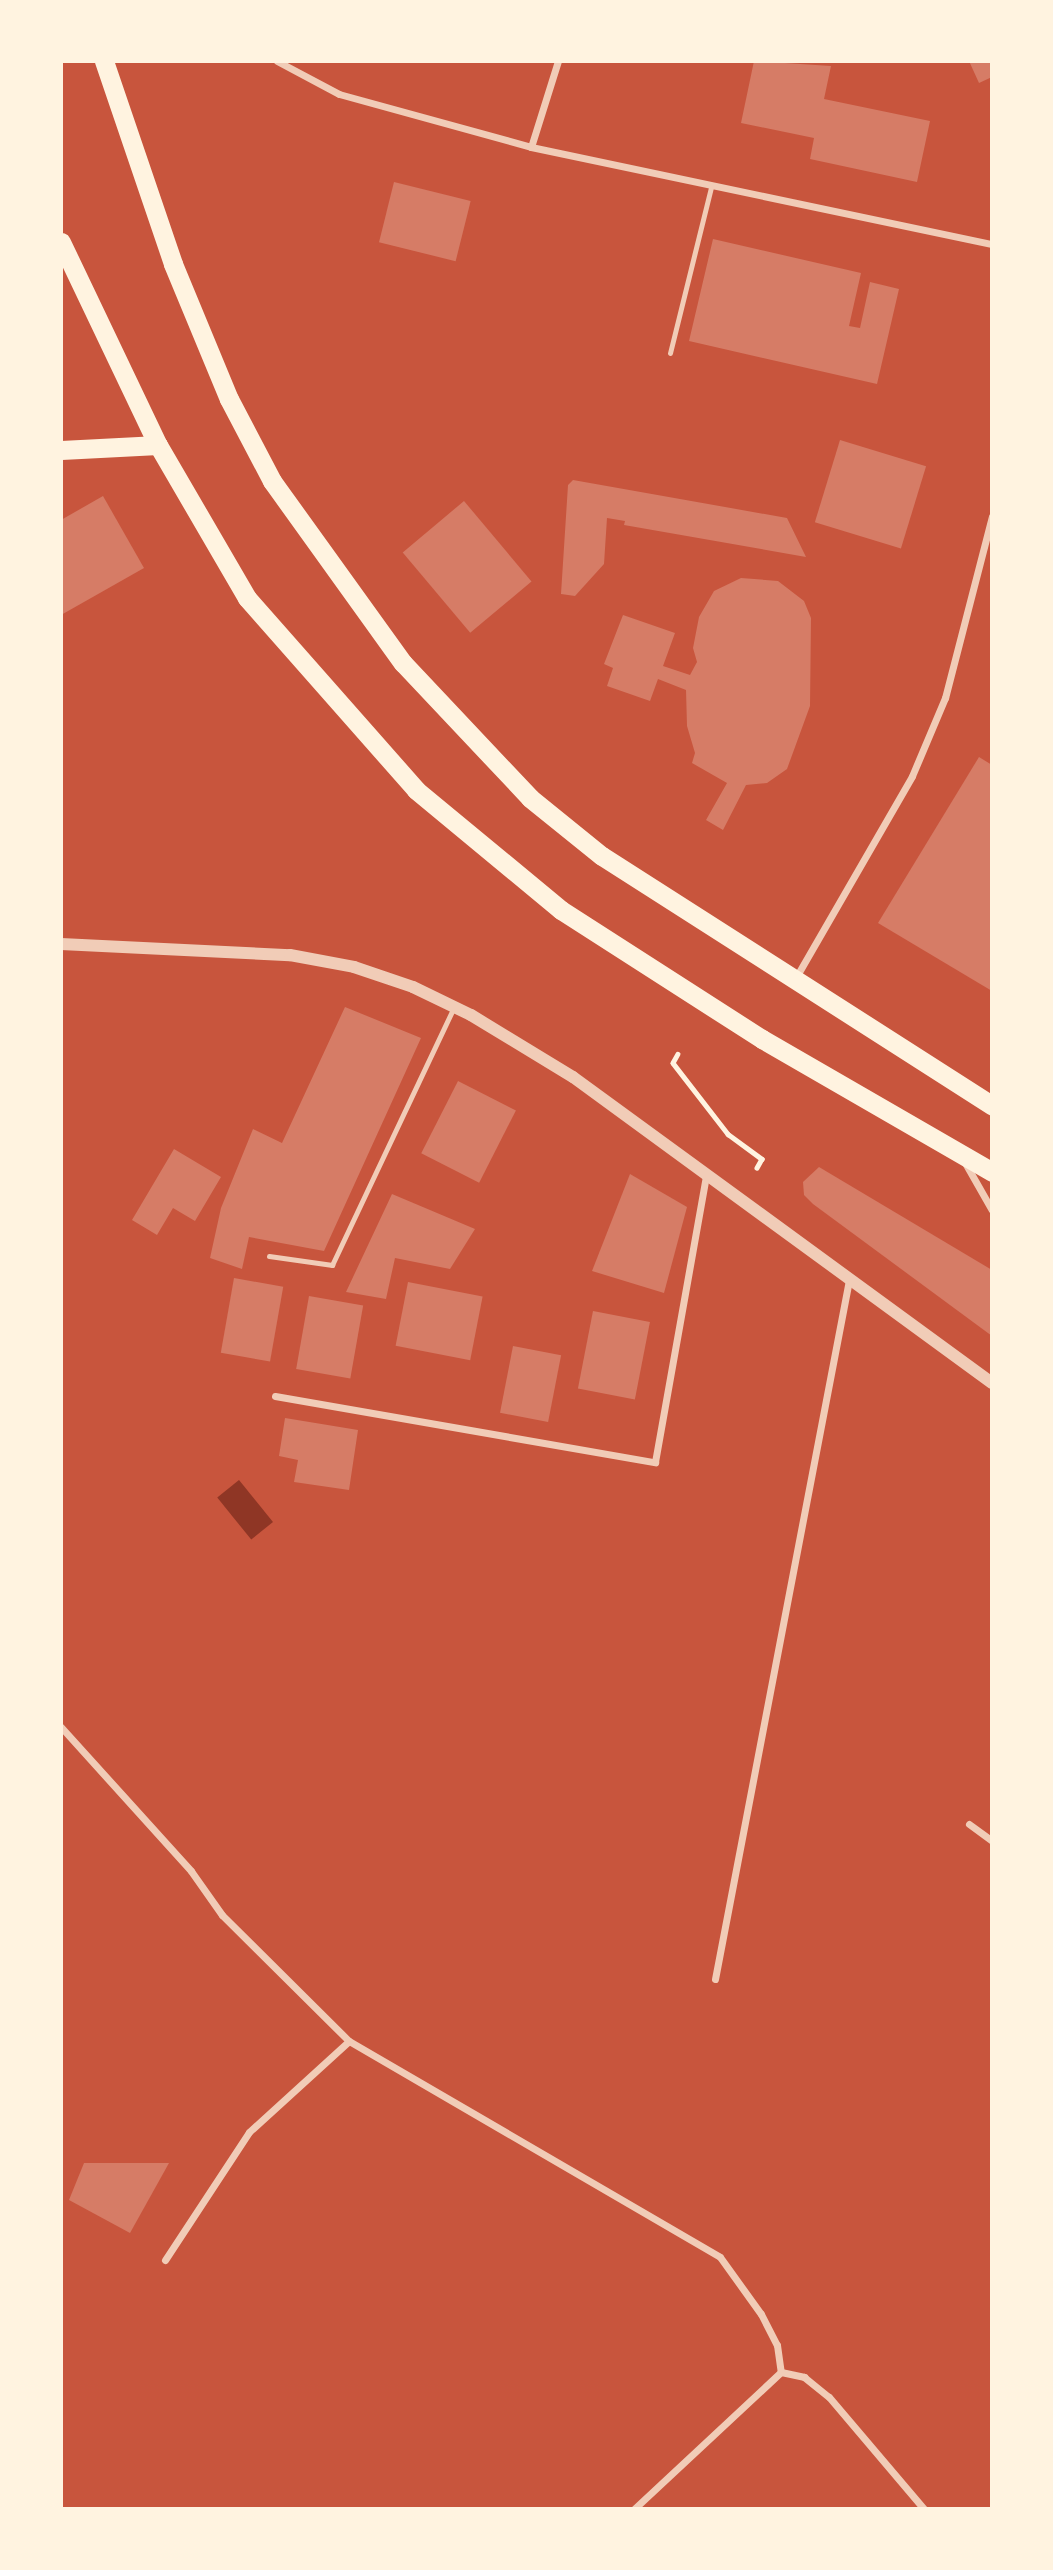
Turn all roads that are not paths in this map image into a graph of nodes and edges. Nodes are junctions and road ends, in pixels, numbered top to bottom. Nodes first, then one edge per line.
1 (104, 61) edge
2 (277, 61) edge
3 (558, 61) edge
4 (531, 147) junction
5 (711, 187) junction
6 (61, 242) edge
7 (992, 243) edge
8 (670, 353) dead end
9 (158, 445) junction
10 (61, 450) edge
11 (992, 516) edge
12 (61, 944) edge
13 (793, 982) junction
14 (454, 1007) junction
15 (989, 1102) edge
16 (958, 1152) junction
17 (992, 1172) edge
18 (706, 1174) junction
19 (992, 1210) edge
20 (269, 1256) dead end
21 (849, 1280) junction
22 (992, 1383) edge
23 (275, 1396) dead end
24 (61, 1727) edge
25 (969, 1824) dead end
26 (992, 1840) edge
27 (715, 1979) dead end
28 (349, 2041) junction
29 (165, 2260) dead end
30 (782, 2372) junction
31 (634, 2509) edge
32 (924, 2509) edge

1 - 13 highway
2 - 4 street
3 - 4 street
4 - 5 street
5 - 7 street
5 - 8 lane
6 - 9 highway
9 - 10 highway
9 - 16 highway
11 - 13 street
12 - 14 street
13 - 15 highway
14 - 18 street
14 - 20 lane
16 - 17 highway
16 - 19 street
18 - 21 street
18 - 23 street
21 - 22 street
21 - 27 street
24 - 28 street
25 - 26 street
28 - 29 street
28 - 30 street
30 - 31 street
30 - 32 street

